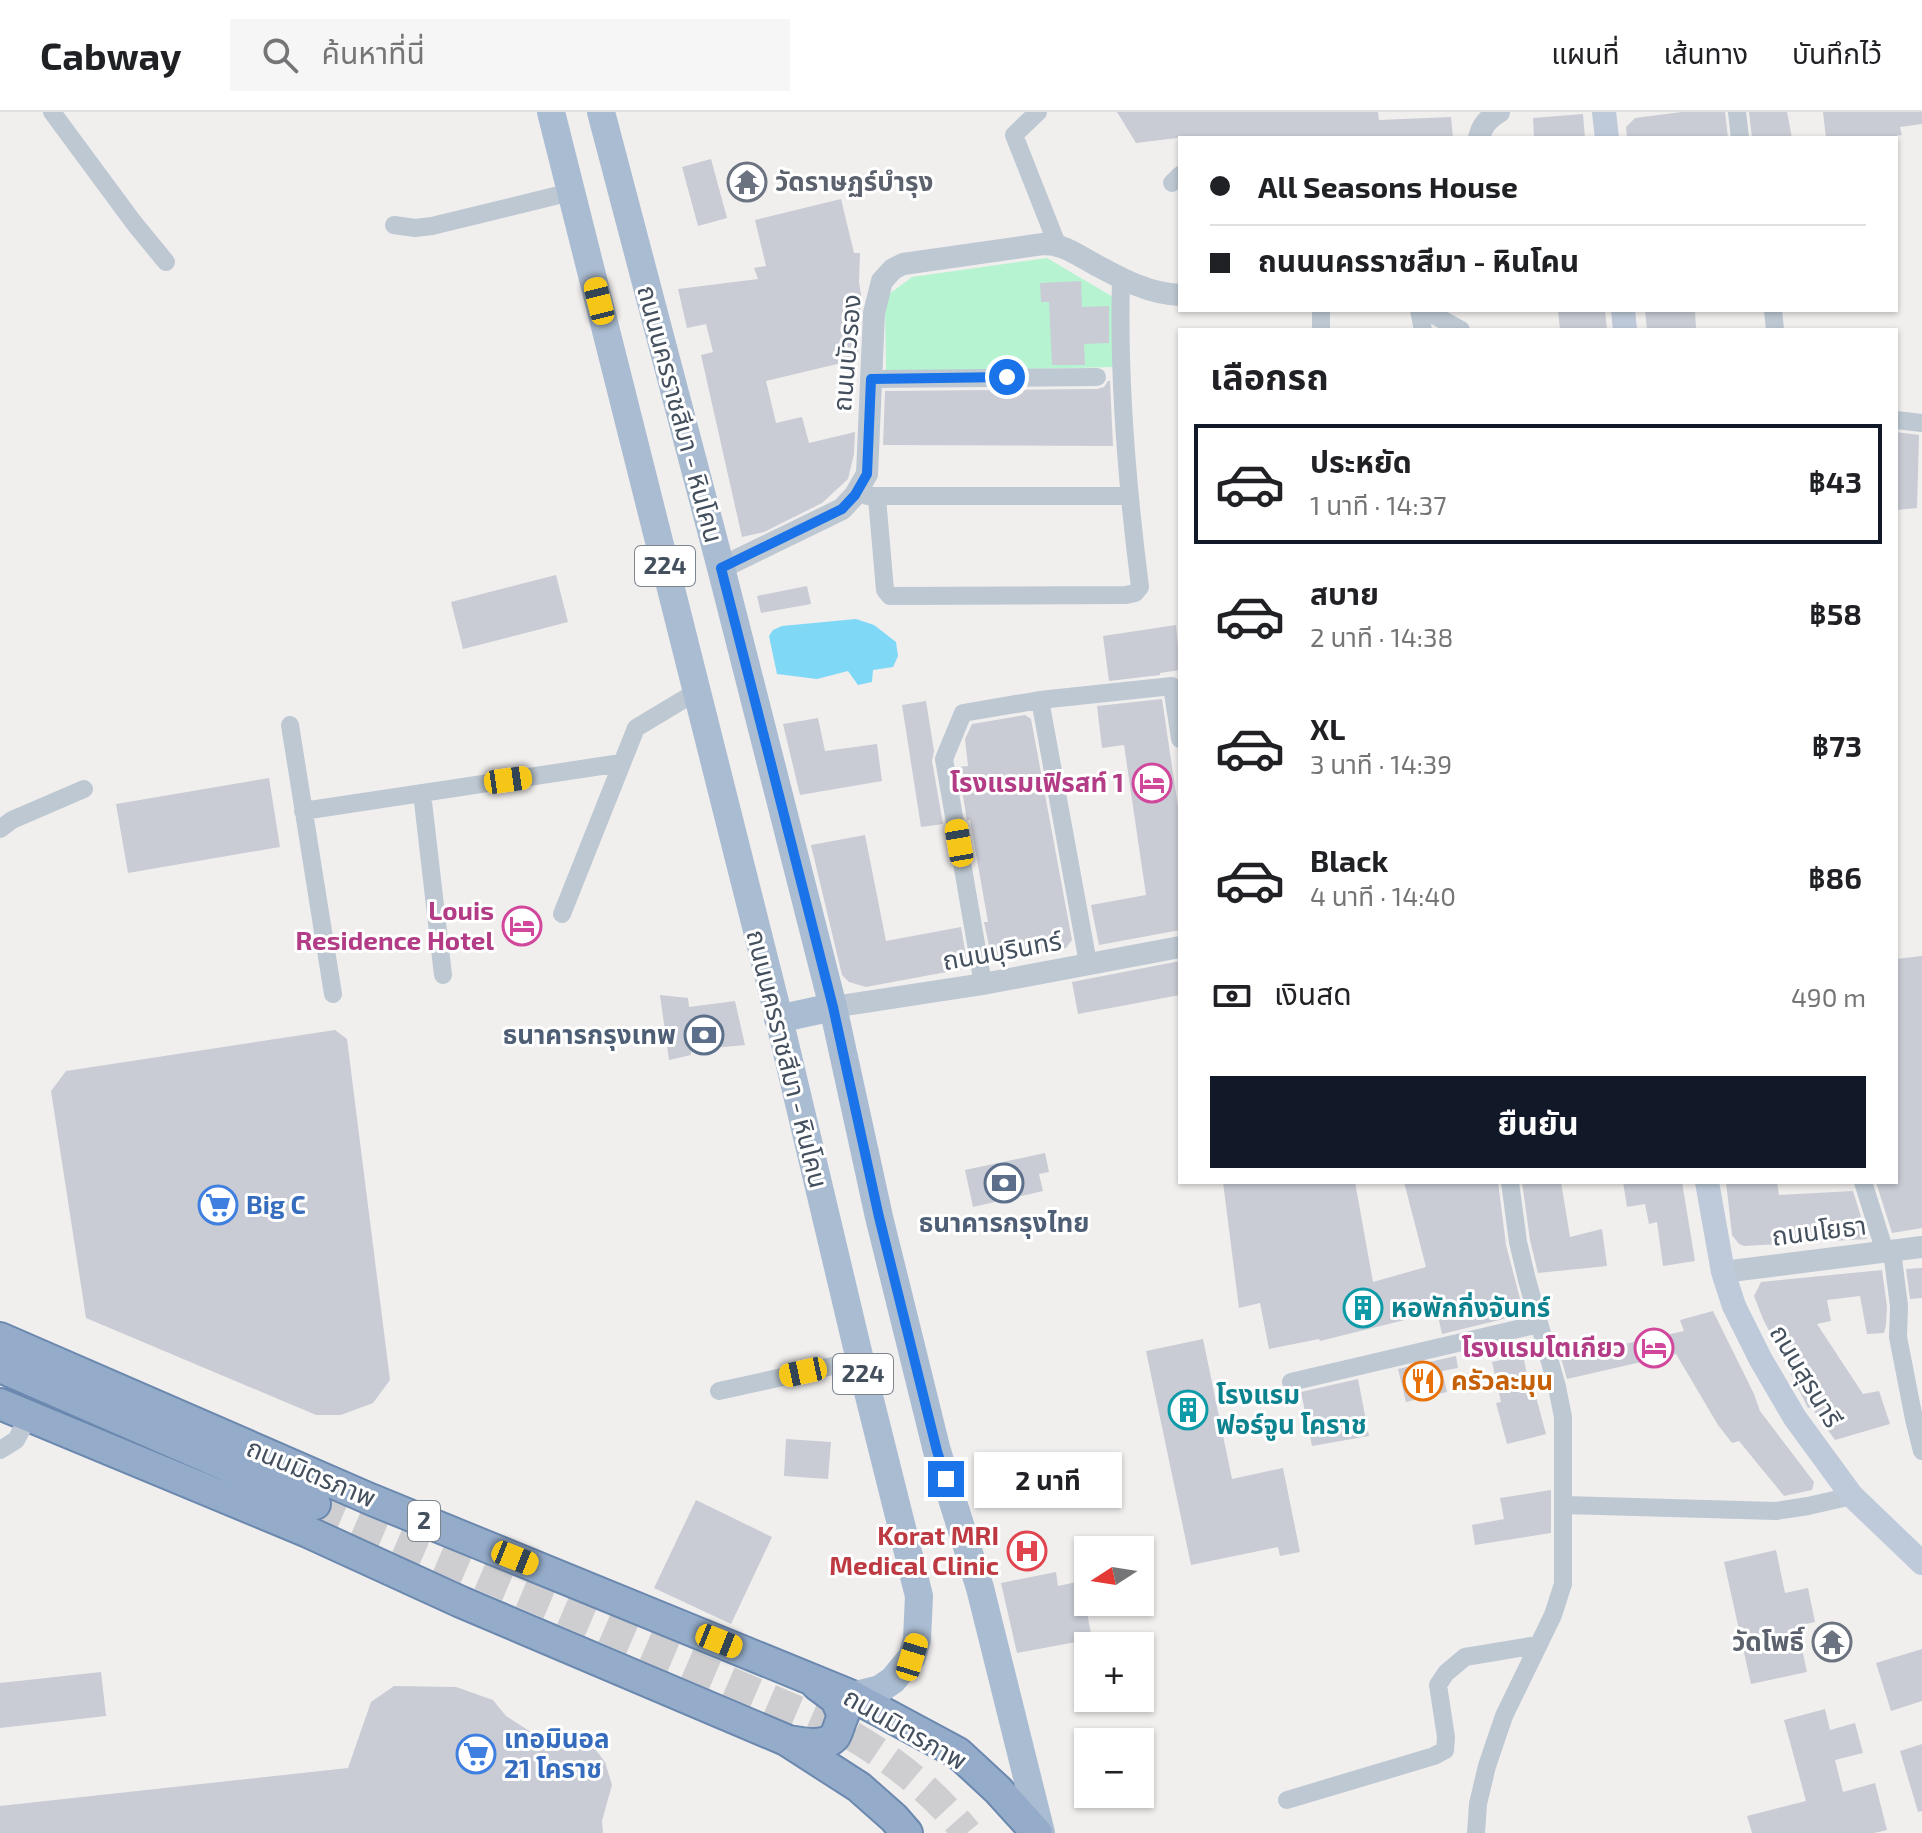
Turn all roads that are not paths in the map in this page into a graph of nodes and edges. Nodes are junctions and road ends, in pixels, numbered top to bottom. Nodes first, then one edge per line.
1 (52, 112) edge
2 (551, 112) edge
3 (601, 112) edge
4 (1038, 112) edge
5 (1499, 112) edge
6 (1604, 112) edge
7 (1737, 112) edge
8 (1480, 136) edge
9 (1607, 136) edge
10 (1740, 136) edge
11 (571, 192) junction
12 (394, 225) dead end
13 (1057, 244) junction
14 (166, 262) dead end
15 (1121, 279) junction
16 (1178, 295) edge
17 (1430, 312) edge
18 (1457, 328) edge
19 (1097, 377) dead end
20 (871, 379) junction
21 (1898, 420) edge
22 (1922, 423) edge
23 (866, 496) junction
24 (1128, 496) junction
25 (721, 568) junction
26 (696, 692) junction
27 (1040, 700) junction
28 (1178, 706) edge
29 (290, 725) dead end
30 (621, 763) junction
31 (84, 789) dead end
32 (422, 793) junction
33 (303, 811) junction
34 (0, 829) edge
35 (562, 914) dead end
36 (1178, 947) edge
37 (1088, 963) junction
38 (443, 975) dead end
39 (983, 984) junction
40 (333, 994) dead end
41 (833, 1007) junction
42 (778, 1019) junction
43 (1510, 1184) edge
44 (1707, 1184) edge
45 (1864, 1184) edge
46 (1922, 1247) edge
47 (1888, 1251) junction
48 (1723, 1272) junction
49 (1539, 1324) junction
50 (0, 1338) edge
51 (860, 1360) junction
52 (0, 1367) edge
53 (1291, 1382) dead end
54 (719, 1391) dead end
55 (0, 1404) edge
56 (29, 1416) junction
57 (0, 1450) edge
58 (1922, 1451) edge
59 (1852, 1496) junction
60 (315, 1504) tunnel mouth
61 (1564, 1505) junction
62 (1922, 1563) edge
63 (1537, 1645) junction
64 (806, 1676) junction
65 (852, 1696) junction
66 (786, 1740) junction
67 (1287, 1800) dead end
68 (907, 1833) edge
69 (1039, 1833) edge
70 (1476, 1833) edge

1 - 14 street
2 - 11 main road, ถนนนครราชสีมา - หินโคน / 224
3 - 25 main road, ถนนนครราชสีมา - หินโคน / 224
4 - 13 street
5 - 8 street
6 - 9 main road
7 - 10 street
11 - 12 street
11 - 26 main road, ถนนนครราชสีมา - หินโคน / 224
13 - 15 street
13 - 20 street, ถนนบัวรอง
15 - 16 street
15 - 24 street
17 - 18 street
19 - 20 street
20 - 23 street, ถนนบัวรอง
21 - 22 street
23 - 24 street
23 - 24 street
23 - 25 street
25 - 41 main road, ถนนนครราชสีมา - หินโคน / 224
26 - 30 street
26 - 42 main road, ถนนนครราชสีมา - หินโคน / 224
27 - 28 street
27 - 37 street
27 - 39 street
29 - 33 street
30 - 32 street
30 - 35 street
31 - 34 street
32 - 33 street
32 - 38 street
33 - 40 street
36 - 37 street, ถนนบุรินทร์
37 - 39 street, ถนนบุรินทร์
39 - 41 street, ถนนบุรินทร์
41 - 42 main road
41 - 69 main road, ถนนนครราชสีมา - หินโคน / 224
42 - 51 main road, ถนนนครราชสีมา - หินโคน / 224
43 - 49 street
44 - 48 main road, ถนนสุรนารี
45 - 47 street
46 - 47 street, ถนนโยธา
47 - 48 street, ถนนโยธา
47 - 58 street
48 - 59 main road, ถนนสุรนารี
49 - 53 street
49 - 61 street
50 - 64 highway, ถนนมิตรภาพ / 2
51 - 54 street
51 - 65 main road, ถนนนครราชสีมา - หินโคน / 224
52 - 60 highway
55 - 56 highway, 2
56 - 57 street
56 - 66 highway, 2
59 - 61 street
59 - 62 main road, ถนนสุรนารี
61 - 63 street
63 - 67 street
63 - 70 street
64 - 65 highway, ถนนมิตรภาพ / 2
64 - 66 highway
65 - 69 highway, ถนนมิตรภาพ / 2
66 - 68 highway, 2

